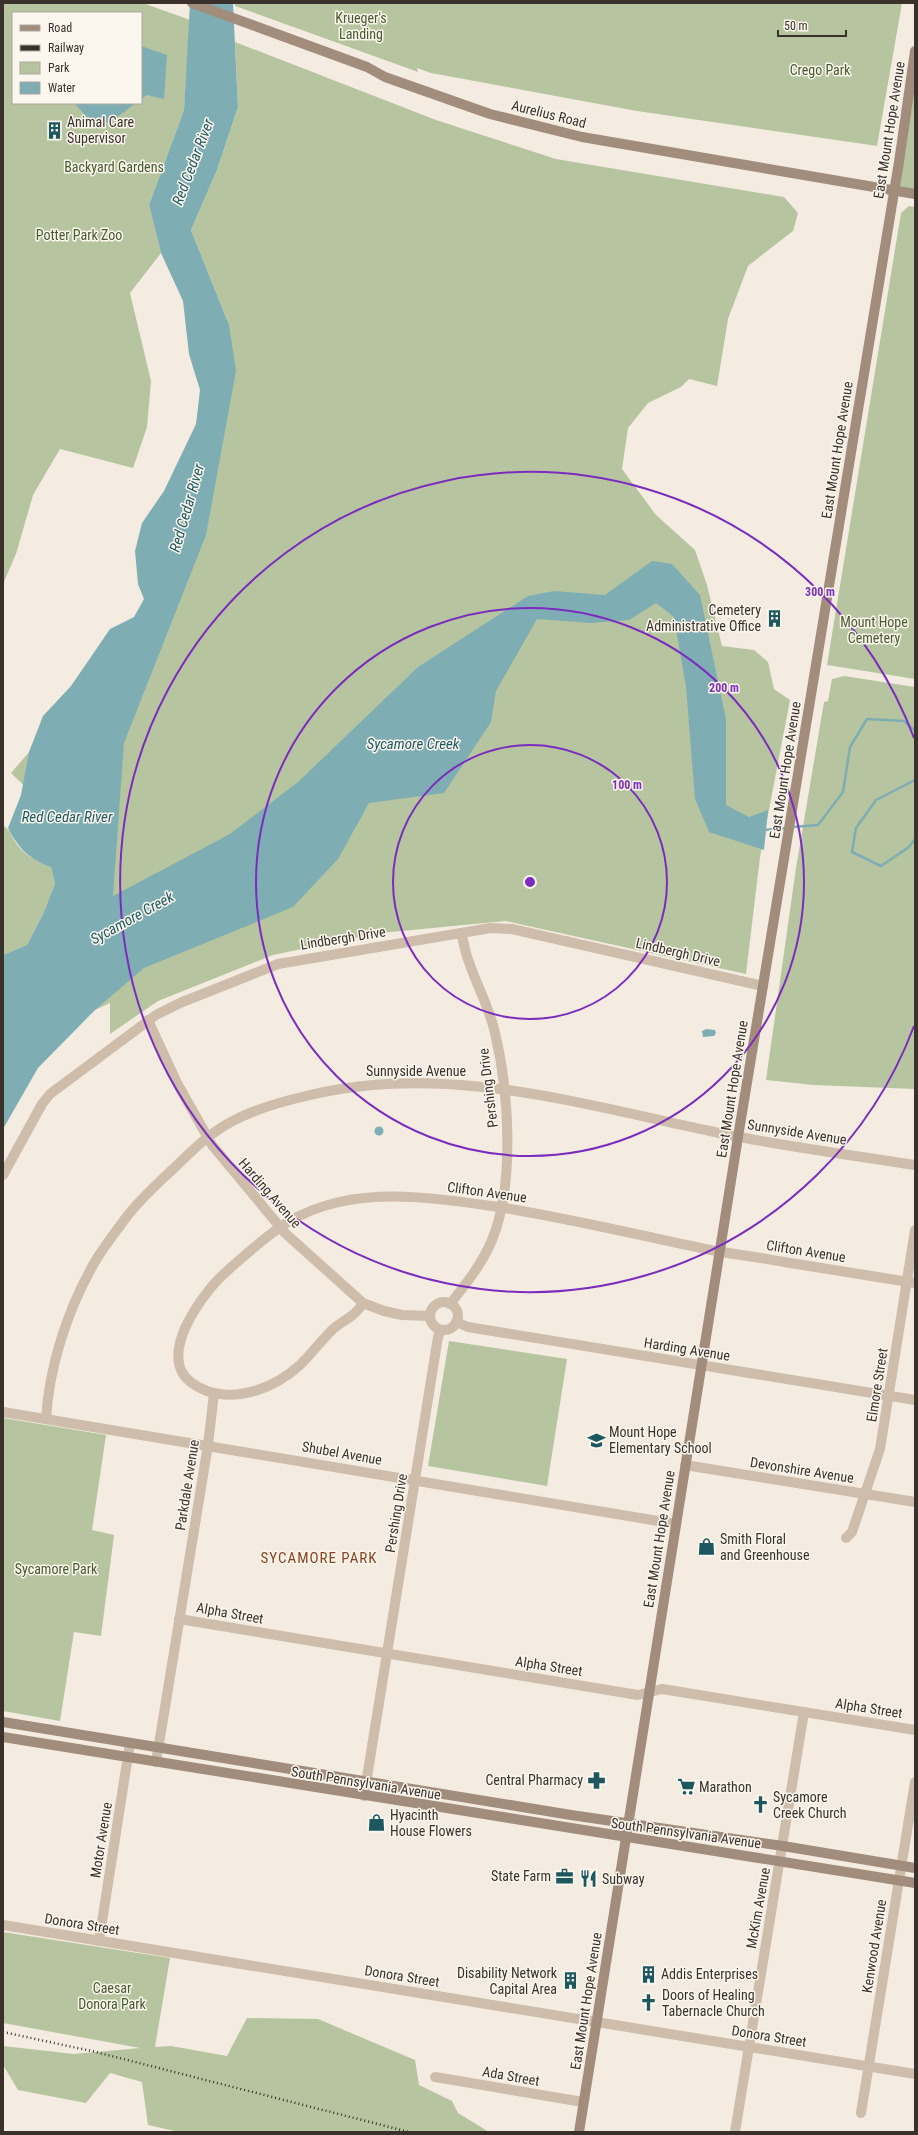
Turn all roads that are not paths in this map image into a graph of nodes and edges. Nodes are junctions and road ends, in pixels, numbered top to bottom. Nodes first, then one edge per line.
1 (192, 3) edge
2 (915, 51) edge
3 (894, 190) junction
4 (915, 194) edge
5 (462, 933) junction
6 (764, 986) junction
7 (148, 1020) junction
8 (504, 1089) junction
9 (738, 1136) junction
10 (207, 1137) junction
11 (915, 1165) edge
12 (3, 1175) edge
13 (500, 1208) junction
14 (278, 1226) junction
15 (915, 1230) edge
16 (720, 1252) junction
17 (911, 1282) edge
18 (363, 1302) junction
19 (450, 1304) junction
20 (430, 1316) junction
21 (456, 1322) junction
22 (441, 1330) junction
23 (702, 1366) junction
24 (214, 1393) junction
25 (889, 1396) junction
26 (915, 1400) edge
27 (3, 1412) edge
28 (46, 1419) junction
29 (208, 1444) junction
30 (685, 1465) junction
31 (415, 1480) junction
32 (864, 1494) junction
33 (915, 1502) edge
34 (676, 1524) junction
35 (846, 1538) dead end
36 (179, 1619) junction
37 (387, 1654) junction
38 (650, 1692) junction
39 (804, 1712) junction
40 (3, 1722) edge
41 (915, 1730) edge
42 (3, 1737) edge
43 (130, 1743) junction
44 (158, 1748) junction
45 (128, 1757) junction
46 (156, 1762) junction
47 (366, 1782) junction
48 (915, 1782) edge
49 (364, 1796) junction
50 (628, 1824) junction
51 (626, 1839) junction
52 (783, 1846) junction
53 (780, 1860) junction
54 (902, 1866) junction
55 (915, 1868) edge
56 (899, 1880) junction
57 (915, 1883) edge
58 (3, 1925) edge
59 (99, 1941) junction
60 (596, 2022) junction
61 (749, 2047) junction
62 (869, 2066) junction
63 (915, 2074) edge
64 (435, 2077) dead end
65 (584, 2102) junction
66 (861, 2113) dead end
67 (579, 2132) edge
68 (735, 2132) edge

1 - 3 street, Aurelius Road
2 - 3 street, East Mount Hope Avenue
3 - 4 street, Aurelius Road
3 - 6 street, East Mount Hope Avenue
5 - 6 street, Lindbergh Drive
5 - 7 street, Lindbergh Drive
5 - 8 street, Pershing Drive
6 - 9 street, East Mount Hope Avenue
7 - 10 street, Harding Avenue
7 - 12 street, Lindbergh Drive
8 - 9 street, Sunnyside Avenue
8 - 10 street, Sunnyside Avenue
8 - 13 street, Pershing Drive
9 - 11 street, Sunnyside Avenue
9 - 16 street, East Mount Hope Avenue
10 - 14 street, Harding Avenue
10 - 28 street, Sunnyside Avenue
13 - 14 street, Clifton Avenue
13 - 16 street, Clifton Avenue
13 - 19 street, Pershing Drive
14 - 18 street, Harding Avenue
14 - 24 street, Clifton Avenue
15 - 17 street, Elmore Street
16 - 17 street, Clifton Avenue
16 - 23 street, East Mount Hope Avenue
17 - 25 street, Elmore Street
18 - 20 street, Harding Avenue
18 - 24 street
19 - 20 street
19 - 21 street
20 - 22 street
21 - 22 street
21 - 23 street, Harding Avenue
22 - 31 street, Pershing Drive
23 - 25 street, Harding Avenue
23 - 30 street, East Mount Hope Avenue
24 - 29 street, Parkdale Avenue
25 - 26 street, Harding Avenue
25 - 32 street, Elmore Street
27 - 28 street, Shubel Avenue
28 - 29 street, Shubel Avenue
29 - 31 street, Shubel Avenue
29 - 36 street, Parkdale Avenue
30 - 32 street, Devonshire Avenue
30 - 34 street, East Mount Hope Avenue
31 - 34 street, Shubel Avenue
31 - 37 street, Pershing Drive
32 - 33 street, Devonshire Avenue
32 - 35 street, Elmore Street
34 - 38 street, East Mount Hope Avenue
36 - 37 street, Alpha Street
36 - 44 street, Parkdale Avenue
37 - 38 street, Alpha Street
37 - 47 street, Pershing Drive
38 - 39 street, Alpha Street
38 - 50 street, East Mount Hope Avenue
39 - 41 street, Alpha Street
39 - 52 street, McKim Avenue
40 - 43 street, South Pennsylvania Avenue
42 - 45 street, South Pennsylvania Avenue
43 - 44 street, South Pennsylvania Avenue
43 - 45 street, Motor Avenue
44 - 46 street, Parkdale Avenue
44 - 47 street, South Pennsylvania Avenue
45 - 46 street, South Pennsylvania Avenue
45 - 59 street, Motor Avenue
46 - 49 street, South Pennsylvania Avenue
47 - 49 street, Pershing Drive
47 - 50 street, South Pennsylvania Avenue
48 - 54 street, Kenwood Avenue
49 - 51 street, South Pennsylvania Avenue
50 - 51 street, East Mount Hope Avenue
50 - 52 street, South Pennsylvania Avenue
51 - 53 street, South Pennsylvania Avenue
51 - 60 street, East Mount Hope Avenue
52 - 53 street, McKim Avenue
52 - 54 street, South Pennsylvania Avenue
53 - 56 street, South Pennsylvania Avenue
53 - 61 street, McKim Avenue
54 - 55 street, South Pennsylvania Avenue
54 - 56 street, Kenwood Avenue
56 - 57 street, South Pennsylvania Avenue
56 - 62 street, Kenwood Avenue
58 - 59 street, Donora Street
59 - 60 street, Donora Street
60 - 61 street, Donora Street
60 - 65 street, East Mount Hope Avenue
61 - 62 street, Donora Street
61 - 68 street, McKim Avenue
62 - 63 street, Donora Street
62 - 66 street, Kenwood Avenue
64 - 65 street, Ada Street
65 - 67 street, East Mount Hope Avenue

